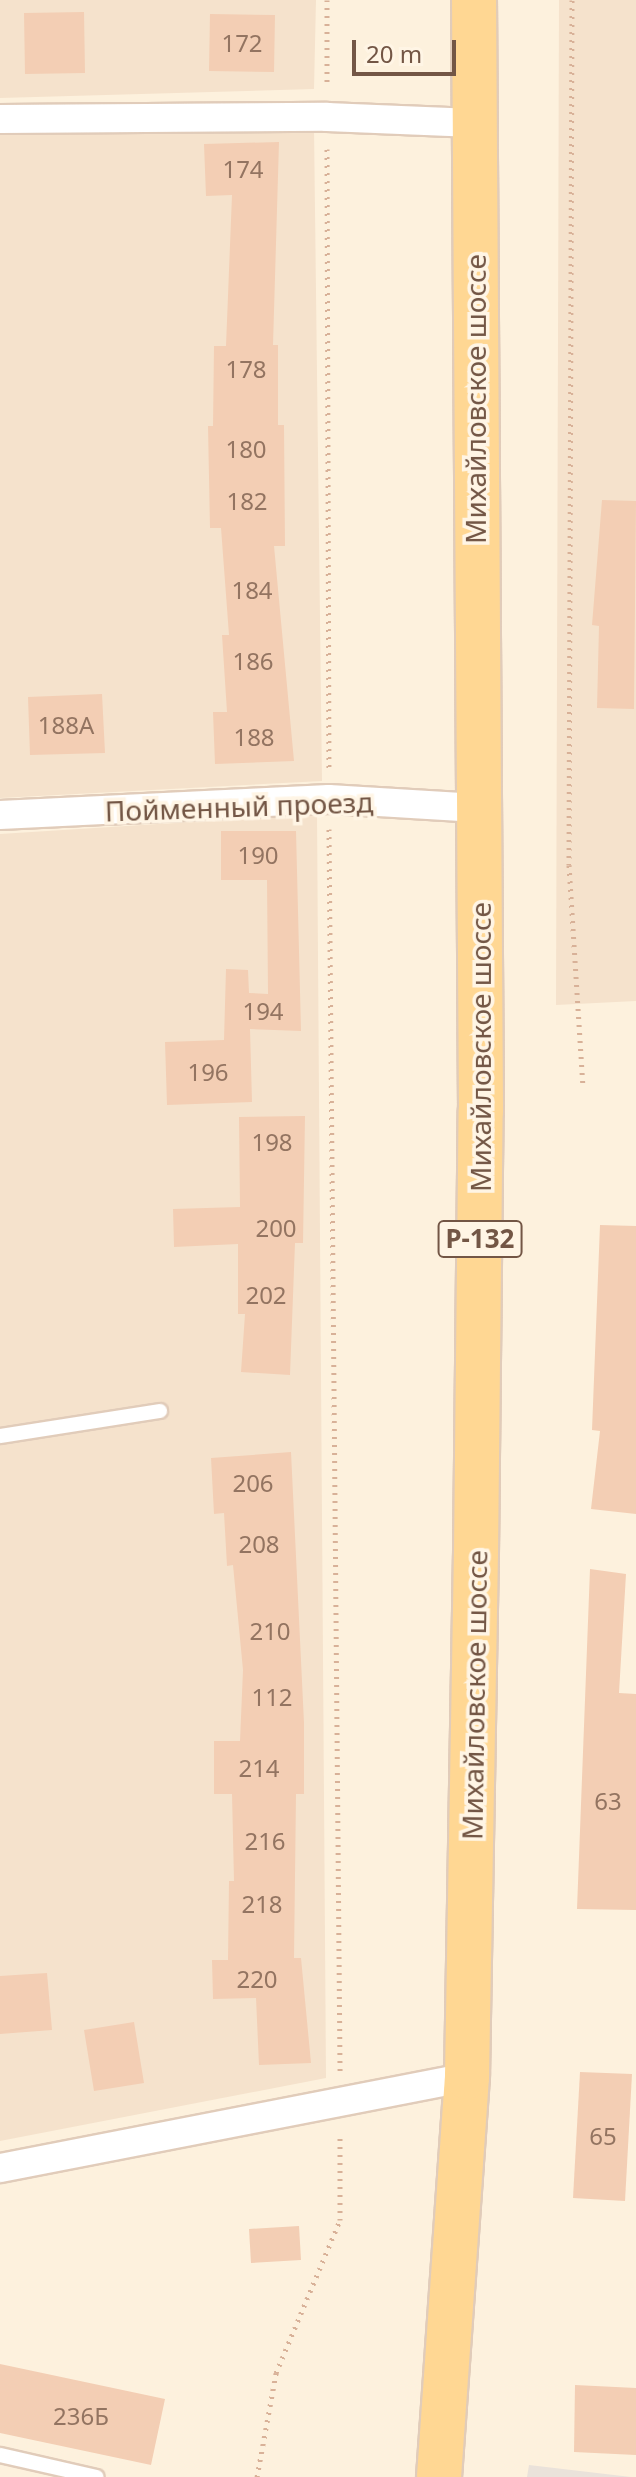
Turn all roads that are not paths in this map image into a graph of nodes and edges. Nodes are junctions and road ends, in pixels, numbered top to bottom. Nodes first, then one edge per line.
1 (474, 0) edge
2 (0, 119) edge
3 (474, 123) junction
4 (478, 808) junction
5 (0, 815) edge
6 (160, 1411) dead end
7 (0, 1436) edge
8 (467, 2077) junction
9 (0, 2168) edge
10 (0, 2455) edge
11 (97, 2477) edge
12 (439, 2477) edge

1 - 3 main road, Михайловское шоссе / Р-132
2 - 3 street
3 - 4 main road, Михайловское шоссе / Р-132
4 - 5 street, Пойменный проезд
4 - 8 main road, Михайловское шоссе / Р-132
6 - 7 lane
8 - 9 street
8 - 12 main road, Михайловское шоссе / Р-132
10 - 11 lane

